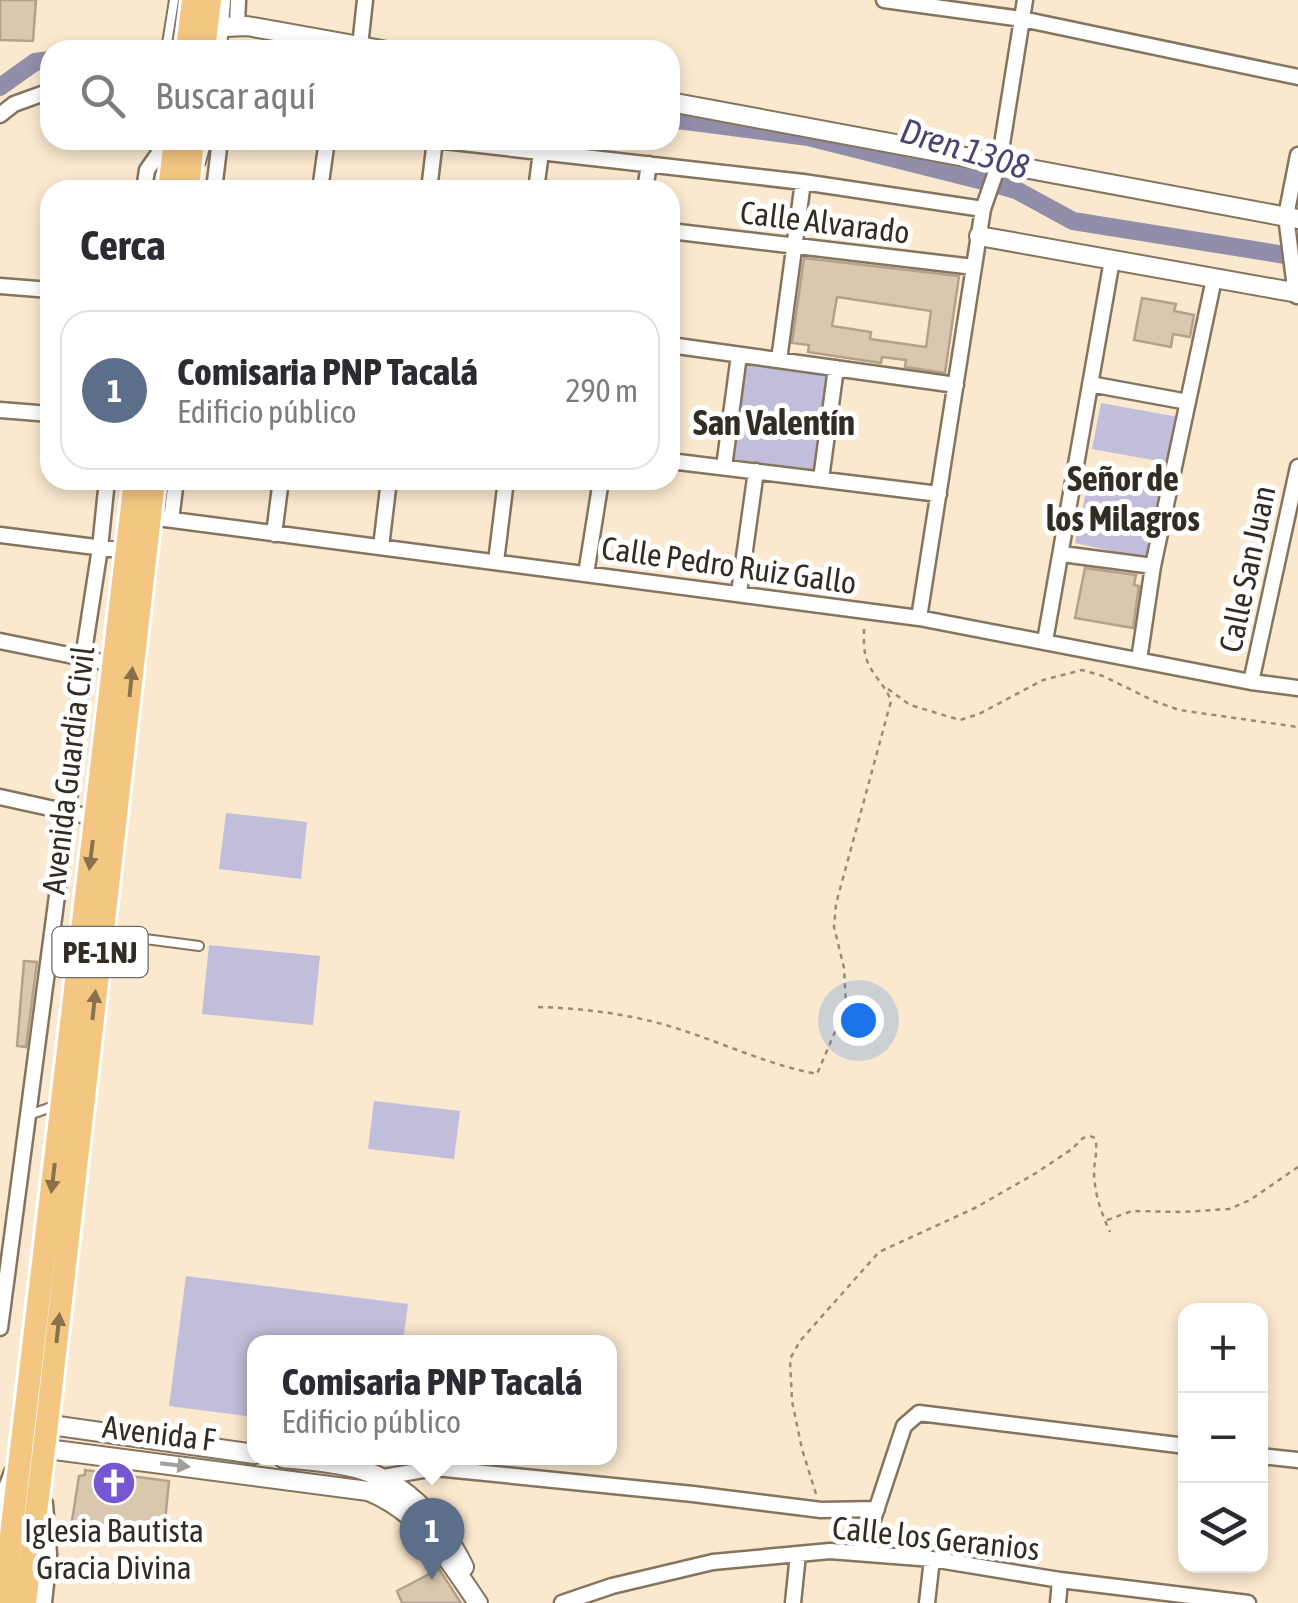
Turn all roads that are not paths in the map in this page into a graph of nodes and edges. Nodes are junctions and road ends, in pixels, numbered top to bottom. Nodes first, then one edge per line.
1 (174, 0) edge
2 (193, 0) edge
3 (210, 0) edge
4 (226, 0) edge
5 (238, 0) edge
6 (365, 0) edge
7 (884, 0) edge
8 (1025, 0) edge
9 (1022, 19) junction
10 (205, 34) edge
11 (326, 40) edge
12 (361, 40) edge
13 (1298, 78) edge
14 (40, 95) edge
15 (680, 104) edge
16 (0, 115) edge
17 (161, 150) edge
18 (165, 150) edge
19 (193, 150) edge
20 (204, 150) edge
21 (219, 150) edge
22 (326, 150) edge
23 (434, 150) edge
24 (522, 150) edge
25 (540, 152) junction
26 (1298, 155) edge
27 (999, 163) junction
28 (648, 164) junction
29 (146, 180) edge
30 (166, 180) edge
31 (191, 180) edge
32 (193, 180) edge
33 (215, 180) edge
34 (321, 180) edge
35 (430, 180) edge
36 (537, 180) edge
37 (646, 180) edge
38 (803, 182) junction
39 (982, 209) junction
40 (1292, 217) edge
41 (680, 232) edge
42 (979, 236) junction
43 (794, 246) junction
44 (1112, 260) junction
45 (974, 267) junction
46 (1214, 279) junction
47 (0, 286) edge
48 (40, 289) edge
49 (1297, 295) edge
50 (680, 347) edge
51 (739, 355) junction
52 (778, 360) junction
53 (836, 368) junction
54 (1090, 384) junction
55 (956, 385) junction
56 (1188, 402) junction
57 (0, 410) edge
58 (40, 413) edge
59 (680, 462) edge
60 (724, 468) junction
61 (1298, 468) edge
62 (756, 472) junction
63 (821, 480) junction
64 (106, 490) edge
65 (134, 490) edge
66 (156, 490) edge
67 (172, 490) edge
68 (280, 490) edge
69 (388, 490) edge
70 (505, 490) edge
71 (599, 490) edge
72 (938, 494) junction
73 (160, 518) junction
74 (274, 534) junction
75 (0, 535) edge
76 (381, 547) junction
77 (100, 548) junction
78 (126, 551) junction
79 (1062, 554) junction
80 (496, 562) junction
81 (1153, 566) junction
82 (586, 574) junction
83 (739, 593) junction
84 (919, 618) junction
85 (0, 641) edge
86 (1045, 641) junction
87 (83, 658) junction
88 (1139, 660) junction
89 (113, 664) junction
90 (1251, 682) junction
91 (1298, 688) edge
92 (0, 797) edge
93 (68, 812) junction
94 (95, 818) junction
95 (92, 929) junction
96 (51, 944) junction
97 (199, 946) dead end
98 (62, 1104) junction
99 (29, 1115) junction
100 (0, 1328) edge
101 (35, 1423) junction
102 (1178, 1445) edge
103 (32, 1451) junction
104 (247, 1453) edge
105 (1268, 1457) edge
106 (1298, 1460) edge
107 (333, 1465) edge
108 (374, 1484) junction
109 (0, 1504) edge
110 (877, 1510) junction
111 (862, 1553) junction
112 (798, 1554) junction
113 (932, 1559) junction
114 (1060, 1580) junction
115 (3, 1603) edge
116 (24, 1603) edge
117 (44, 1603) edge
118 (480, 1603) edge
119 (562, 1603) edge
120 (794, 1603) edge
121 (926, 1603) edge
122 (1058, 1603) edge
123 (1248, 1603) edge

1 - 10 lane
2 - 10 highway
3 - 10 highway
4 - 10 lane
5 - 10 street
6 - 12 street
7 - 9 street
8 - 9 street
9 - 13 street
9 - 27 street
10 - 11 street
14 - 16 street
15 - 27 street
17 - 29 street
18 - 30 highway
19 - 31 highway
20 - 32 lane
21 - 33 street
22 - 34 street
23 - 35 street
24 - 25 street
25 - 28 street
25 - 36 street
26 - 40 street
27 - 39 street
27 - 40 street
28 - 37 street
28 - 38 street
38 - 39 street
38 - 43 street
39 - 42 street
40 - 49 street
41 - 43 street, Calle Alvarado
42 - 44 street
42 - 45 street
43 - 45 street, Calle Alvarado
43 - 52 street
44 - 46 street
44 - 54 street
45 - 55 street
46 - 49 street
46 - 56 street
47 - 48 street
50 - 51 street
51 - 52 street
51 - 60 street
52 - 53 street
53 - 55 street
53 - 63 street
54 - 56 street
54 - 79 street
55 - 72 street
56 - 81 street
57 - 58 street
59 - 60 street
60 - 62 street
61 - 90 street, Calle San Juan
62 - 63 street
62 - 83 street
63 - 72 street
64 - 77 street
65 - 78 highway, Avenida Guardia Civil / PE-1NJ
66 - 73 highway, Avenida Guardia Civil / PE-1NJ
67 - 73 street
68 - 74 street
69 - 76 street
70 - 80 street
71 - 82 street
72 - 84 street
73 - 74 street, Calle Pedro Ruiz Gallo
95 -> 73 highway, Avenida Guardia Civil / PE-1NJ
74 - 76 street, Calle Pedro Ruiz Gallo
75 - 77 street
76 - 80 street, Calle Pedro Ruiz Gallo
77 - 78 street
77 - 87 street
78 - 89 highway, Avenida Guardia Civil / PE-1NJ
79 - 81 street
79 - 86 street
80 - 82 street, Calle Pedro Ruiz Gallo
81 - 88 street
82 - 83 street, Calle Pedro Ruiz Gallo
83 - 84 street, Calle Pedro Ruiz Gallo
84 - 86 street, Calle Pedro Ruiz Gallo
85 - 87 street
86 - 88 street, Calle Pedro Ruiz Gallo
87 - 89 street
87 - 93 street
88 - 90 street, Calle Pedro Ruiz Gallo
89 - 94 highway, Avenida Guardia Civil / PE-1NJ
90 - 91 street, Calle Pedro Ruiz Gallo
92 - 93 street
93 - 94 street
93 - 96 street
94 -> 95 highway, Avenida Guardia Civil / PE-1NJ
95 - 96 lane
95 - 97 lane
95 - 98 highway, Avenida Guardia Civil / PE-1NJ
101 -> 95 highway, Avenida Guardia Civil / PE-1NJ
96 - 99 street
98 - 99 lane
98 -> 101 highway, Avenida Guardia Civil / PE-1NJ
99 - 100 street
101 - 103 highway, Avenida Guardia Civil / PE-1NJ
101 - 104 street, Avenida F
102 - 110 street
103 -> 108 street, Avenida F
103 - 109 street
103 - 115 highway, Avenida Guardia Civil / PE-1NJ
103 - 116 highway, Avenida Guardia Civil / PE-1NJ
103 - 117 street
105 - 106 street
107 - 108 street, Avenida F
108 - 110 street
108 - 118 street, Avenida F
110 - 111 street
111 - 112 street, Calle los Geranios
111 - 113 street, Calle los Geranios
112 - 119 street, Calle los Geranios
112 - 120 street
113 - 114 street, Calle los Geranios
113 - 121 street
114 - 122 street
114 - 123 street, Calle los Geranios

